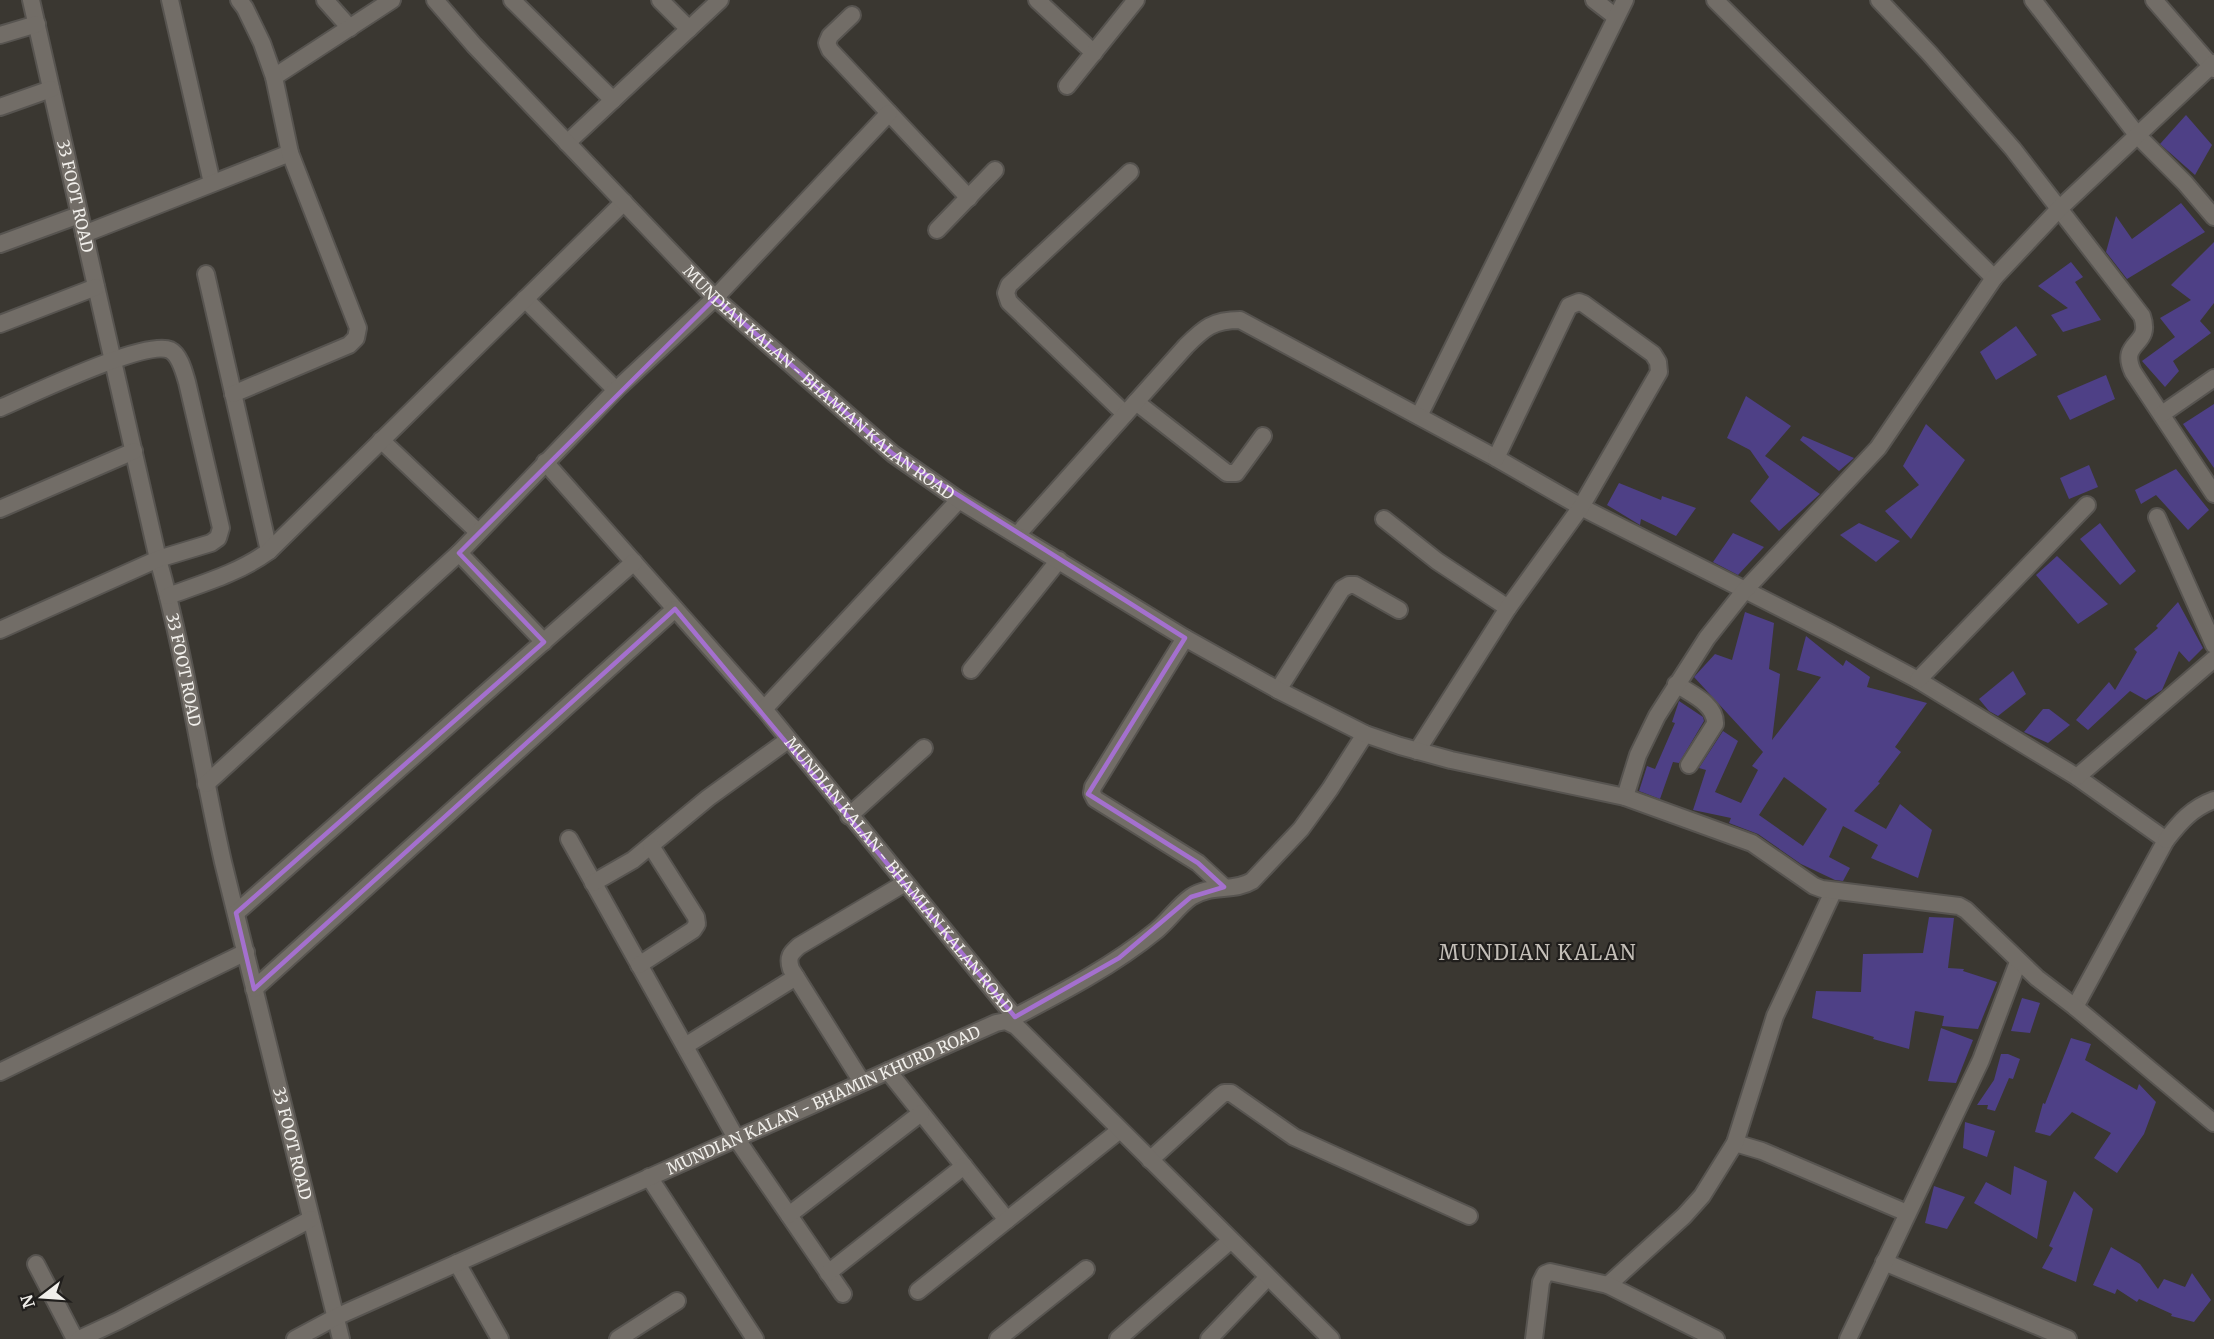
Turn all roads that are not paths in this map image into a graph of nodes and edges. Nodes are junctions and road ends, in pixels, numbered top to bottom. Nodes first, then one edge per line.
1 (31, 0) edge
2 (170, 0) edge
3 (239, 0) edge
4 (325, 0) edge
5 (393, 0) edge
6 (435, 0) edge
7 (512, 0) edge
8 (660, 0) edge
9 (720, 0) edge
10 (1037, 0) edge
11 (1136, 0) edge
12 (1594, 0) edge
13 (1625, 0) edge
14 (1715, 0) edge
15 (1879, 0) edge
16 (2033, 0) edge
17 (2154, 0) edge
18 (852, 15) dead end
19 (1616, 17) junction
20 (37, 24) junction
21 (350, 28) junction
22 (689, 29) junction
23 (0, 35) edge
24 (1094, 53) junction
25 (2213, 66) edge
26 (274, 77) junction
27 (1067, 86) dead end
28 (51, 89) junction
29 (613, 100) junction
30 (0, 107) edge
31 (889, 113) junction
32 (2138, 136) junction
33 (567, 143) junction
34 (290, 153) junction
35 (996, 170) dead end
36 (1130, 172) dead end
37 (212, 183) junction
38 (969, 198) junction
39 (624, 202) junction
40 (2059, 209) junction
41 (79, 215) junction
42 (2214, 216) edge
43 (937, 231) dead end
44 (84, 234) junction
45 (0, 244) edge
46 (206, 274) dead end
47 (1994, 278) junction
48 (96, 287) junction
49 (715, 298) junction
50 (525, 299) junction
51 (0, 324) edge
52 (113, 360) junction
53 (2214, 378) edge
54 (616, 390) junction
55 (233, 394) junction
56 (0, 408) edge
57 (1130, 408) junction
58 (2162, 414) junction
59 (1419, 416) junction
60 (1263, 436) dead end
61 (381, 440) junction
62 (134, 451) junction
63 (1496, 458) junction
64 (545, 462) junction
65 (2214, 494) edge
66 (960, 500) junction
67 (2087, 505) dead end
68 (1581, 507) junction
69 (0, 509) edge
70 (2157, 517) dead end
71 (1384, 519) dead end
72 (478, 532) junction
73 (1017, 535) junction
74 (270, 550) junction
75 (459, 552) junction
76 (158, 559) junction
77 (1059, 560) junction
78 (634, 562) junction
79 (1745, 590) junction
80 (168, 596) junction
81 (1508, 608) junction
82 (675, 609) junction
83 (1399, 610) dead end
84 (0, 630) edge
85 (1185, 638) junction
86 (544, 642) junction
87 (2214, 645) edge
88 (2214, 659) edge
89 (971, 670) dead end
90 (1918, 680) junction
91 (1677, 684) junction
92 (1278, 690) junction
93 (764, 709) junction
94 (1365, 734) junction
95 (788, 740) junction
96 (924, 748) dead end
97 (1417, 751) junction
98 (1689, 765) dead end
99 (2076, 777) junction
100 (206, 784) junction
101 (1625, 797) junction
102 (2214, 800) edge
103 (849, 816) junction
104 (569, 839) dead end
105 (2166, 840) junction
106 (651, 846) junction
107 (593, 883) junction
108 (905, 883) junction
109 (1224, 886) junction
110 (1833, 892) junction
111 (236, 913) junction
112 (246, 952) junction
113 (2018, 962) junction
114 (639, 965) junction
115 (796, 977) junction
116 (254, 989) junction
117 (2075, 1007) junction
118 (1011, 1019) junction
119 (685, 1046) junction
120 (0, 1071) edge
121 (888, 1071) junction
122 (862, 1082) junction
123 (921, 1113) junction
124 (2214, 1123) edge
125 (1120, 1130) junction
126 (736, 1138) junction
127 (1735, 1143) junction
128 (1150, 1160) junction
129 (964, 1166) junction
130 (649, 1177) junction
131 (1907, 1213) junction
132 (789, 1215) junction
133 (1469, 1216) dead end
134 (311, 1219) junction
135 (1007, 1220) junction
136 (1230, 1241) junction
137 (1884, 1262) junction
138 (457, 1263) junction
139 (36, 1264) dead end
140 (1086, 1269) dead end
141 (828, 1273) junction
142 (1268, 1277) junction
143 (1608, 1285) junction
144 (918, 1291) dead end
145 (843, 1294) dead end
146 (677, 1301) dead end
147 (336, 1317) junction
148 (747, 1336) edge
149 (499, 1338) edge
150 (77, 1339) edge
151 (295, 1339) edge
152 (341, 1339) edge
153 (618, 1339) edge
154 (998, 1339) edge
155 (1118, 1339) edge
156 (1209, 1339) edge
157 (1331, 1339) edge
158 (1534, 1339) edge
159 (1716, 1339) edge
160 (1848, 1339) edge
161 (2068, 1339) edge

1 - 20 street, 33 FOOT ROAD
2 - 37 street
3 - 26 street
4 - 21 street
5 - 21 street
6 - 33 street, MUNDIAN KALAN - BHAMIAN KALAN ROAD
7 - 29 street
8 - 22 street
9 - 22 street
10 - 24 street
11 - 24 street
12 - 19 street
13 - 19 street
14 - 47 street
15 - 40 street
16 - 32 street
17 - 25 street
18 - 31 street
19 - 59 street
20 - 23 street
20 - 28 street, 33 FOOT ROAD
21 - 26 street
22 - 29 street
24 - 27 street
25 - 32 street
26 - 34 street
28 - 30 street
28 - 41 street, 33 FOOT ROAD
29 - 33 street
31 - 38 street
31 - 49 street
32 - 40 street
32 - 42 street
33 - 39 street, MUNDIAN KALAN - BHAMIAN KALAN ROAD
34 - 37 street
34 - 55 street
35 - 38 street
36 - 57 street
37 - 44 street
38 - 43 street
39 - 49 street, MUNDIAN KALAN - BHAMIAN KALAN ROAD
39 - 50 street
40 - 47 street
40 - 58 street
41 - 44 street, 33 FOOT ROAD
41 - 45 street
44 - 48 street, 33 FOOT ROAD
46 - 55 street
47 - 79 street
48 - 51 street
48 - 52 street, 33 FOOT ROAD
49 - 54 street
49 - 66 street, MUNDIAN KALAN - BHAMIAN KALAN ROAD
50 - 54 street
50 - 61 street
52 - 56 street
52 - 62 street, 33 FOOT ROAD
52 - 76 street
53 - 58 street
54 - 64 street
55 - 74 street
57 - 59 street
57 - 60 street
57 - 73 street
58 - 65 street
59 - 63 street
61 - 72 street
61 - 74 street
62 - 69 street
62 - 76 street, 33 FOOT ROAD
63 - 68 street
63 - 68 street
64 - 72 street
64 - 78 street
66 - 73 street
66 - 93 street, MUNDIAN KALAN - BHAMIAN KALAN ROAD
67 - 90 street
68 - 79 street
68 - 81 street
70 - 87 street
71 - 81 street
72 - 75 street
73 - 77 street
74 - 80 street
75 - 86 street
75 - 100 street
76 - 80 street, 33 FOOT ROAD
76 - 84 street
77 - 85 street
77 - 89 street
78 - 82 street
78 - 86 street
79 - 90 street
79 - 91 street
80 - 100 street, 33 FOOT ROAD
81 - 97 street
82 - 93 street
82 - 116 street
83 - 92 street
85 - 92 street
85 - 109 street
86 - 111 street
88 - 99 street
90 - 99 street
91 - 98 street
91 - 101 street
92 - 94 street
93 - 95 street, MUNDIAN KALAN - BHAMIAN KALAN ROAD
94 - 97 street
94 - 109 street, MUNDIAN KALAN - BHAMIN KHURD ROAD
95 - 103 street, MUNDIAN KALAN - BHAMIAN KALAN ROAD
95 - 106 street
96 - 103 street
97 - 101 street
99 - 105 street
100 - 111 street, 33 FOOT ROAD
101 - 110 street
102 - 105 street
103 - 108 street, MUNDIAN KALAN - BHAMIAN KALAN ROAD
104 - 107 street
105 - 117 street
106 - 107 street
106 - 114 street
107 - 114 street
108 - 115 street
108 - 118 street, MUNDIAN KALAN - BHAMIAN KALAN ROAD
109 - 118 street, MUNDIAN KALAN - BHAMIN KHURD ROAD
110 - 113 street
110 - 127 street
111 - 112 street, 33 FOOT ROAD
112 - 116 street, 33 FOOT ROAD
112 - 120 street
113 - 117 street
113 - 131 street
114 - 119 street
115 - 119 street
115 - 122 street
116 - 134 street, 33 FOOT ROAD
117 - 124 street
118 - 121 street, MUNDIAN KALAN - BHAMIN KHURD ROAD
118 - 125 street
119 - 126 street
121 - 122 street, MUNDIAN KALAN - BHAMIN KHURD ROAD
121 - 123 street
122 - 126 street, MUNDIAN KALAN - BHAMIN KHURD ROAD
123 - 129 street
123 - 132 street
125 - 128 street
125 - 135 street
126 - 130 street, MUNDIAN KALAN - BHAMIN KHURD ROAD
126 - 132 street
127 - 131 street
127 - 143 street
128 - 133 street
128 - 136 street
129 - 135 street
129 - 141 street
130 - 138 street, MUNDIAN KALAN - BHAMIN KHURD ROAD
130 - 148 street
131 - 137 street
132 - 141 street
134 - 147 street, 33 FOOT ROAD
134 - 150 street
135 - 144 street
136 - 142 street
136 - 155 street
137 - 160 street
137 - 161 street
138 - 147 street, MUNDIAN KALAN - BHAMIN KHURD ROAD
138 - 149 street
139 - 150 street
140 - 154 street
141 - 145 street
142 - 156 street
142 - 157 street
143 - 158 street
143 - 159 street
146 - 153 street
147 - 151 street, MUNDIAN KALAN - BHAMIN KHURD ROAD
147 - 152 street, 33 FOOT ROAD

